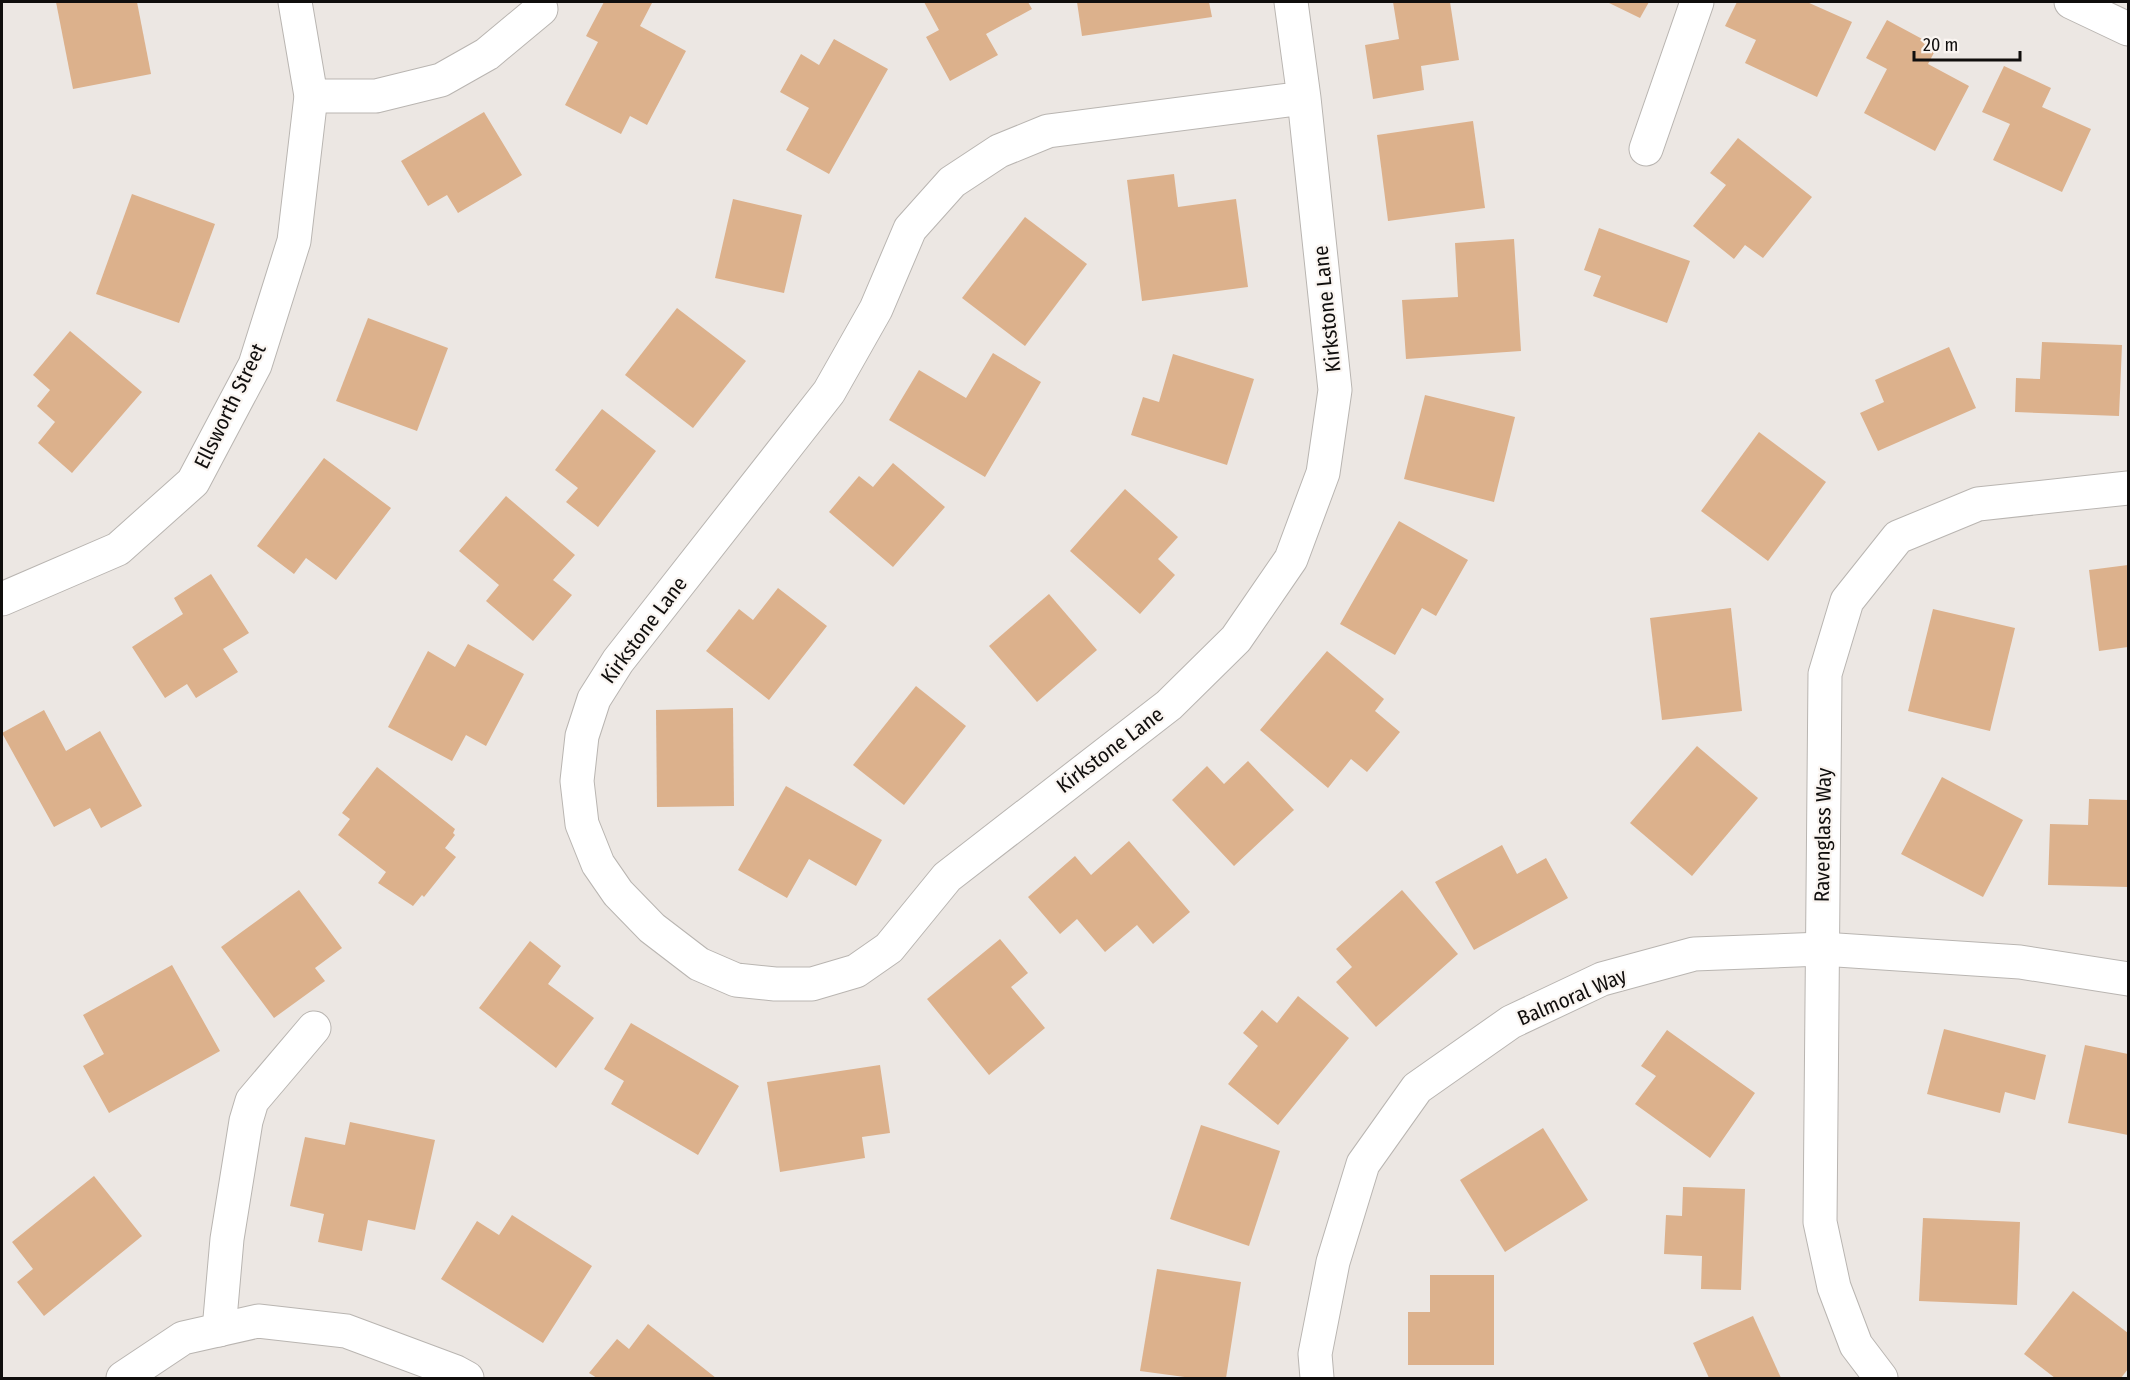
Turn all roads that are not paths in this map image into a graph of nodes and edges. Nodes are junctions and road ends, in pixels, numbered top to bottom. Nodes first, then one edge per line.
1 (295, 2) edge
2 (1291, 2) edge
3 (1697, 2) edge
4 (2071, 2) edge
5 (541, 9) dead end
6 (2128, 28) edge
7 (311, 96) junction
8 (1304, 98) junction
9 (1646, 149) dead end
10 (2128, 488) edge
11 (2, 599) edge
12 (1822, 949) junction
13 (2128, 979) edge
14 (314, 1028) dead end
15 (219, 1330) junction
16 (123, 1378) edge
17 (467, 1378) edge
18 (1317, 1378) edge
19 (1881, 1378) edge

1 - 7 street, Ellsworth Street
2 - 8 street, Kirkstone Lane
3 - 9 street
4 - 6 street
5 - 7 street
7 - 11 street, Ellsworth Street
8 - 8 street, Kirkstone Lane
10 - 12 street, Ravenglass Way
12 - 13 street, Balmoral Way
12 - 18 street, Balmoral Way
12 - 19 street, Ravenglass Way
14 - 15 street
15 - 16 street
15 - 17 street

